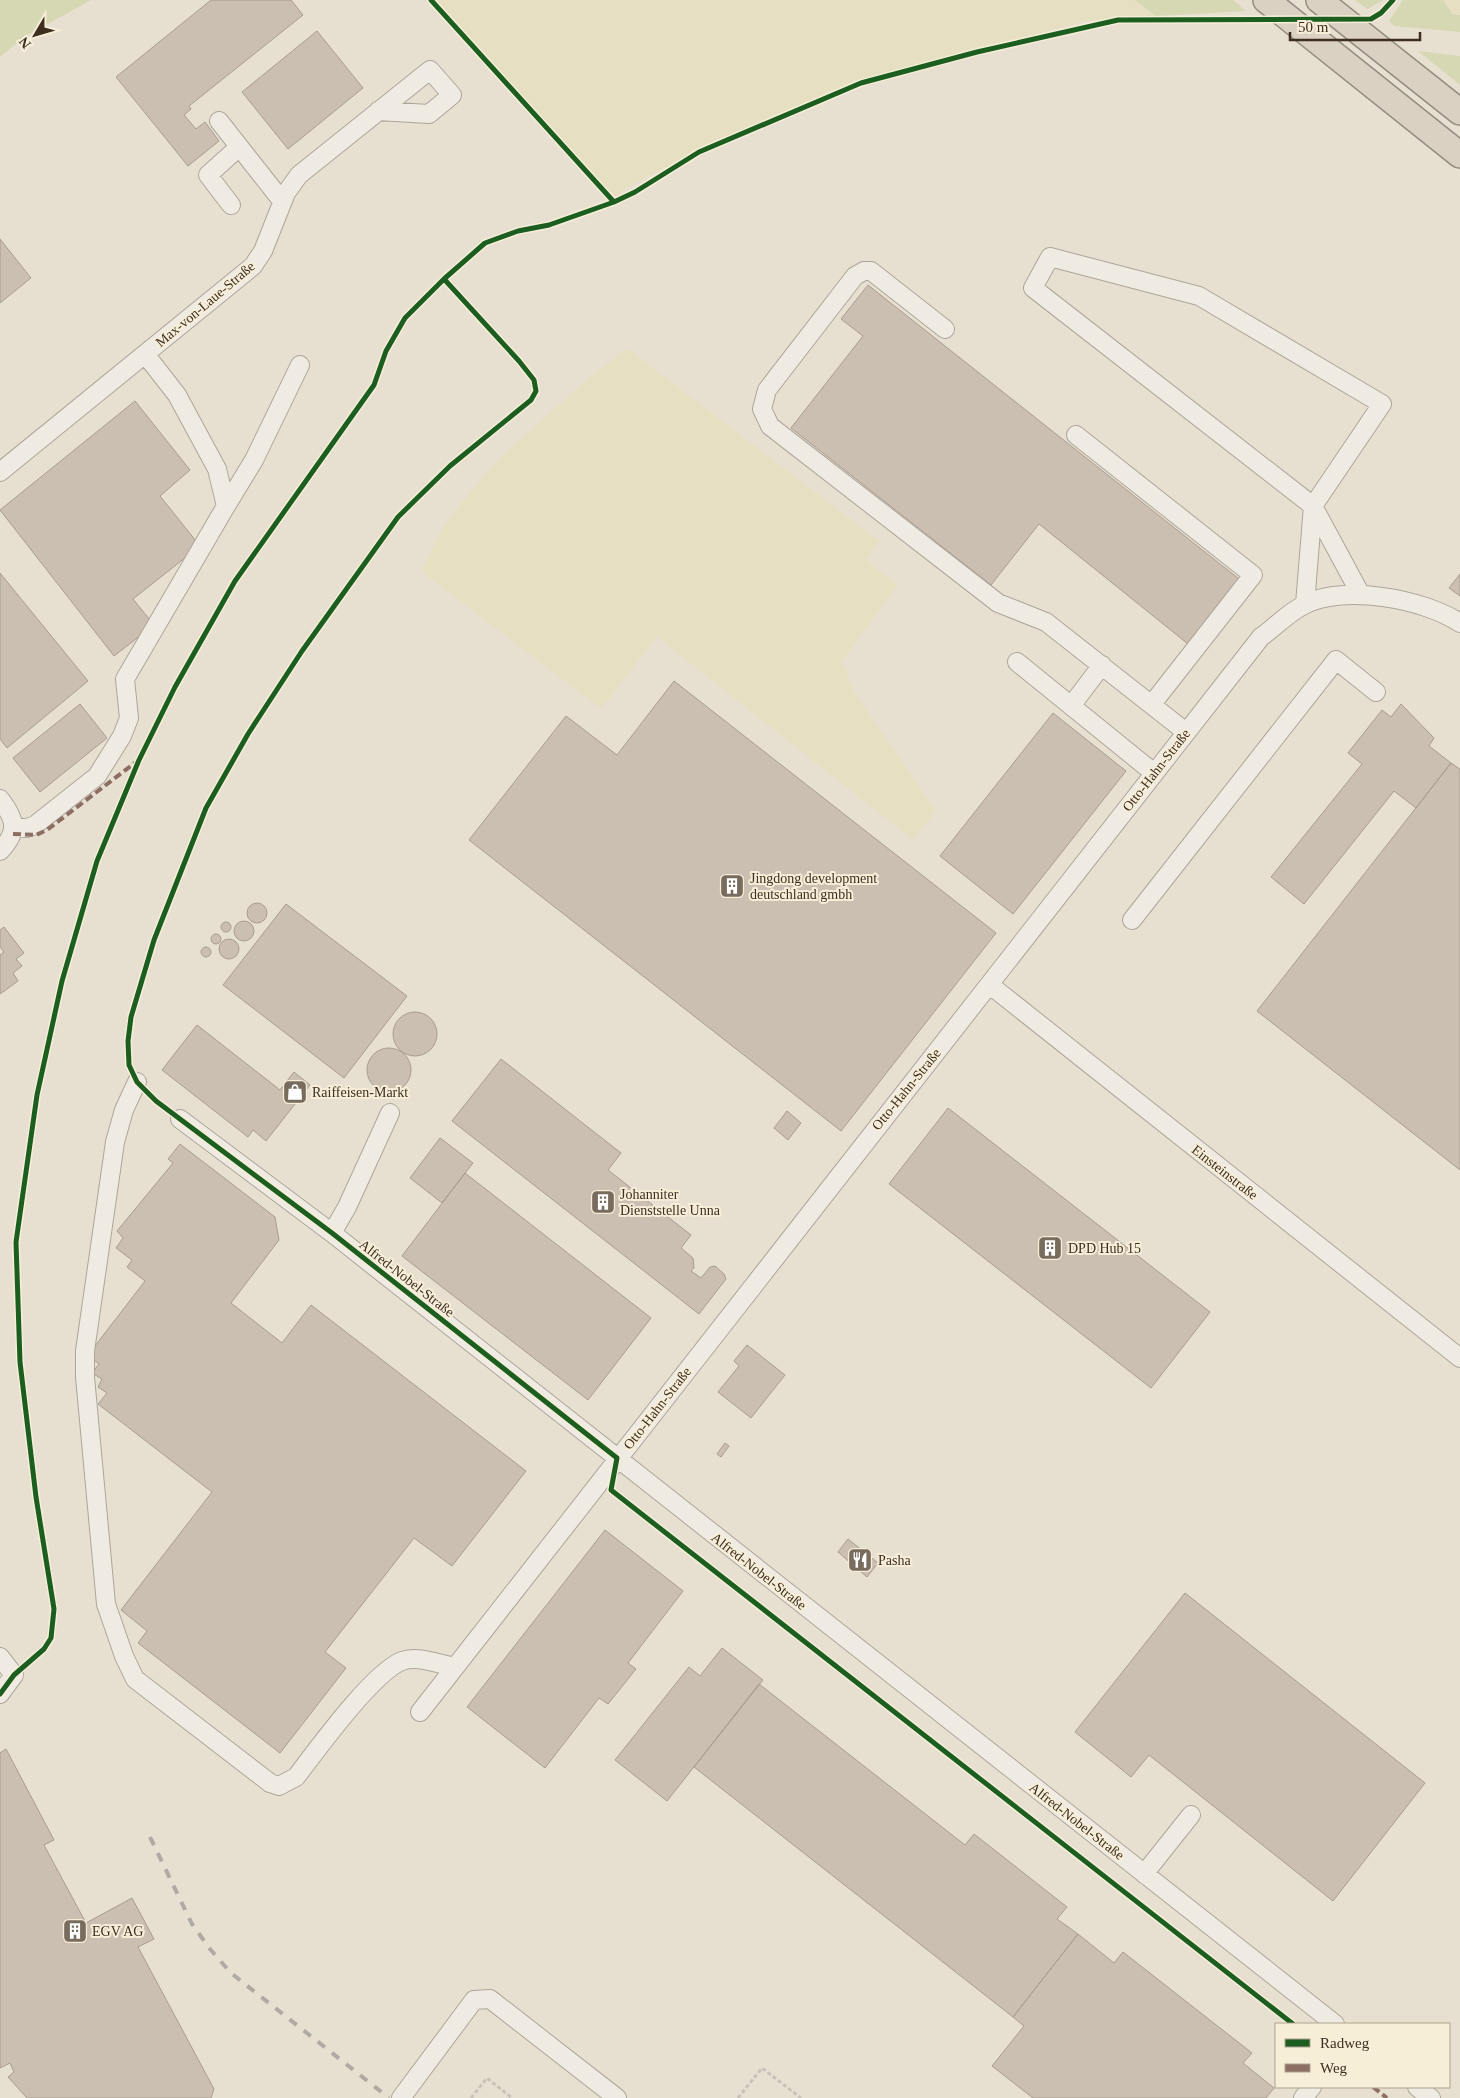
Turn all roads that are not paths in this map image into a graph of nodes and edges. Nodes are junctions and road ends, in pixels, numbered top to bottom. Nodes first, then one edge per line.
1 (1272, 5) edge
2 (1325, 5) edge
3 (378, 111) dead end
4 (1460, 112) edge
5 (219, 121) dead end
6 (239, 147) junction
7 (1460, 155) edge
8 (282, 201) junction
9 (232, 205) dead end
10 (945, 329) dead end
11 (145, 354) junction
12 (300, 365) dead end
13 (1076, 436) dead end
14 (0, 472) edge
15 (226, 506) junction
16 (1313, 506) junction
17 (1361, 595) junction
18 (1305, 604) junction
19 (1460, 623) edge
20 (1017, 662) dead end
21 (1102, 665) junction
22 (1376, 692) dead end
23 (1152, 704) junction
24 (1071, 706) junction
25 (1186, 732) junction
26 (1154, 773) junction
27 (0, 799) edge
28 (13, 831) junction
29 (0, 851) edge
30 (1132, 920) dead end
31 (990, 986) junction
32 (137, 1082) dead end
33 (390, 1113) dead end
34 (180, 1119) dead end
35 (332, 1233) junction
36 (1460, 1358) edge
37 (617, 1458) junction
38 (0, 1657) edge
39 (455, 1667) junction
40 (0, 1694) edge
41 (420, 1712) dead end
42 (1190, 1816) dead end
43 (1144, 1874) junction
44 (1334, 2023) edge
45 (1311, 2088) edge
46 (1418, 2088) edge
47 (401, 2098) edge
48 (617, 2098) edge
49 (1303, 2098) edge
50 (1432, 2098) edge

1 - 7 highway
2 - 4 highway
3 - 8 street, Max-von-Laue-Straße
5 - 6 street
6 - 8 street
6 - 9 street
8 - 11 street, Max-von-Laue-Straße
10 - 21 street
11 - 14 street, Max-von-Laue-Straße
11 - 15 street
12 - 15 street
13 - 23 street
15 - 28 street
16 - 16 street
16 - 17 street
16 - 18 street
17 - 18 street, Otto-Hahn-Straße
17 - 19 street, Otto-Hahn-Straße
18 - 25 street, Otto-Hahn-Straße
20 - 24 street
21 - 23 street
21 - 24 street
22 - 30 street
23 - 25 street
24 - 26 street
25 - 26 street, Otto-Hahn-Straße
26 - 31 street, Otto-Hahn-Straße
27 - 28 street
28 - 29 street
31 - 36 street, Einsteinstraße
31 - 37 street, Otto-Hahn-Straße
32 - 39 street
33 - 35 street
34 - 35 street, Alfred-Nobel-Straße
35 - 37 street, Alfred-Nobel-Straße
37 - 39 street, Otto-Hahn-Straße
37 - 43 street, Alfred-Nobel-Straße
38 - 40 street
39 - 41 street, Otto-Hahn-Straße
42 - 43 street
43 - 44 street, Alfred-Nobel-Straße
45 - 49 street
46 - 50 street
47 - 48 street

